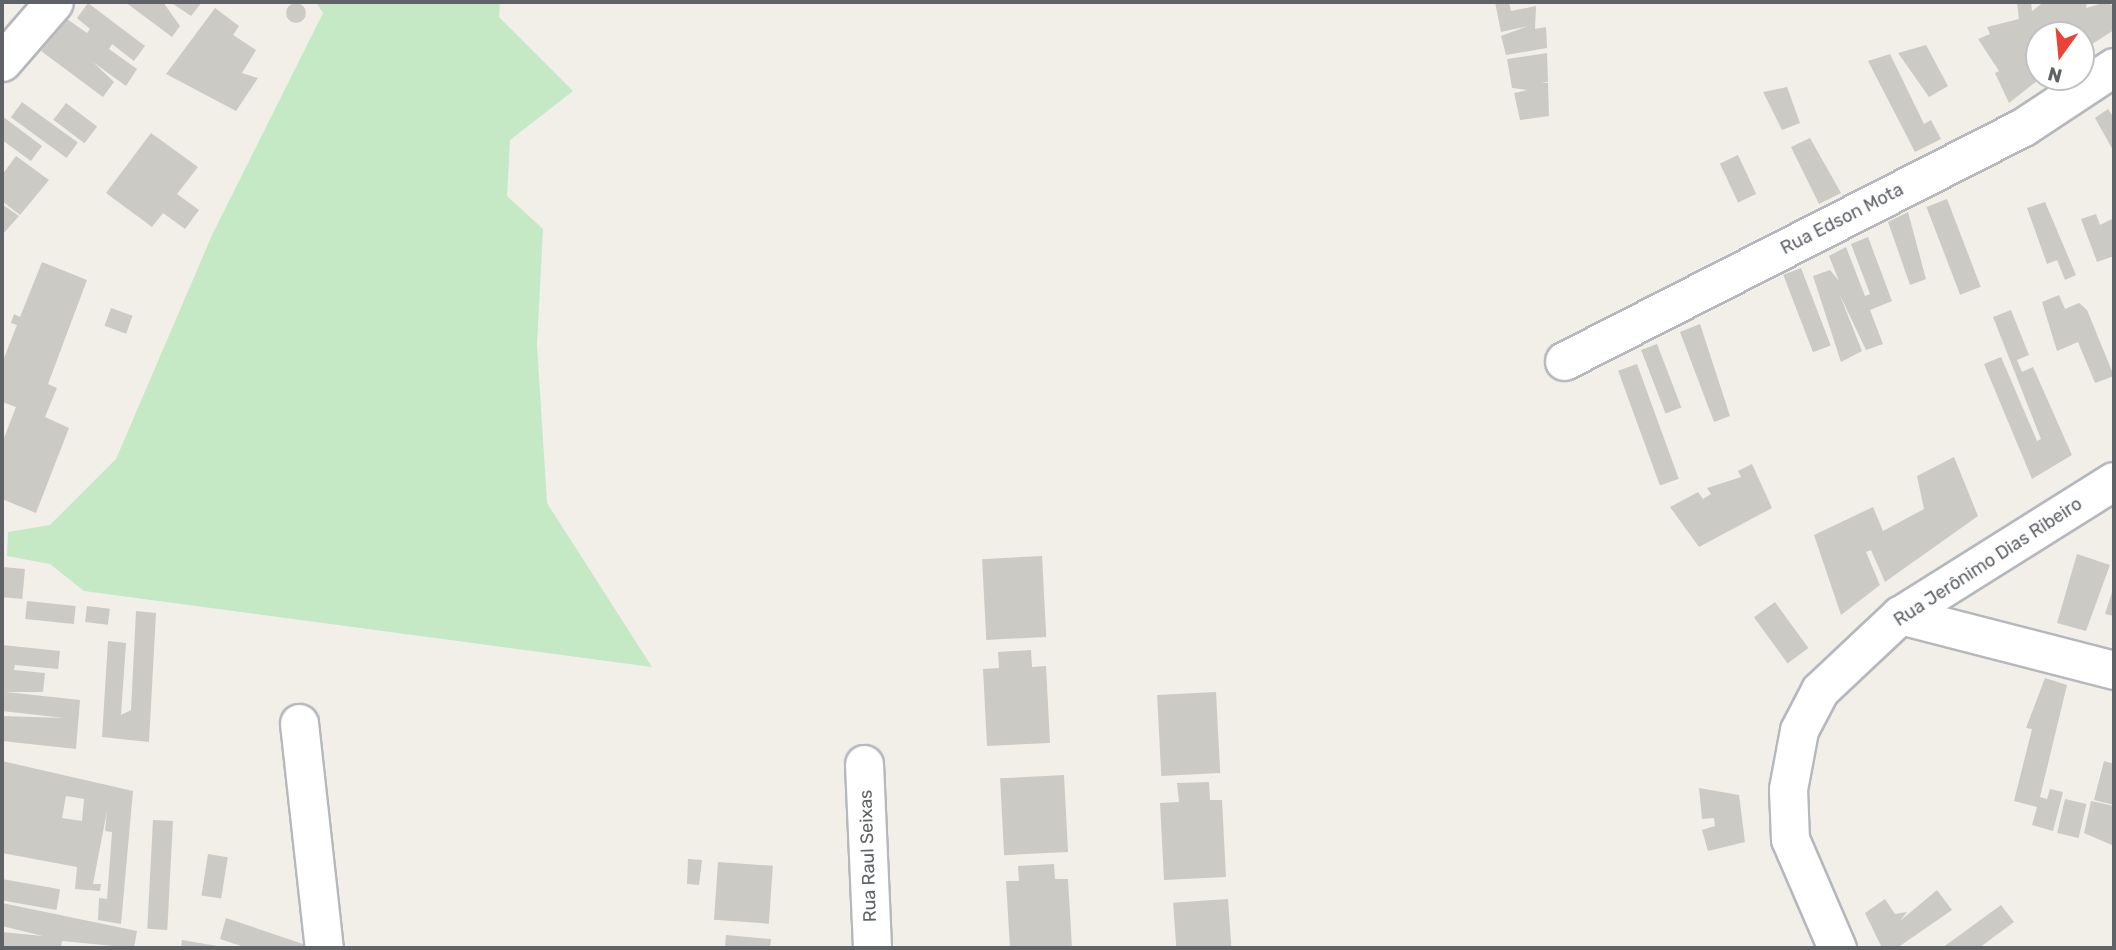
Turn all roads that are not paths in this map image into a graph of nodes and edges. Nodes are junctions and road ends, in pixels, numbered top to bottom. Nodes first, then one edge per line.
1 (54, 2) edge
2 (2, 62) edge
3 (2114, 67) edge
4 (1564, 361) dead end
5 (2114, 481) edge
6 (1900, 615) junction
7 (2114, 670) edge
8 (299, 723) dead end
9 (864, 764) dead end
10 (324, 948) edge
11 (872, 948) edge
12 (1837, 948) edge

1 - 2 street
3 - 4 street, Rua Edson Mota
5 - 6 street, Rua Jerônimo Dias Ribeiro
6 - 7 street
6 - 12 street, Rua Jerônimo Dias Ribeiro
8 - 10 street
9 - 11 street, Rua Raul Seixas

